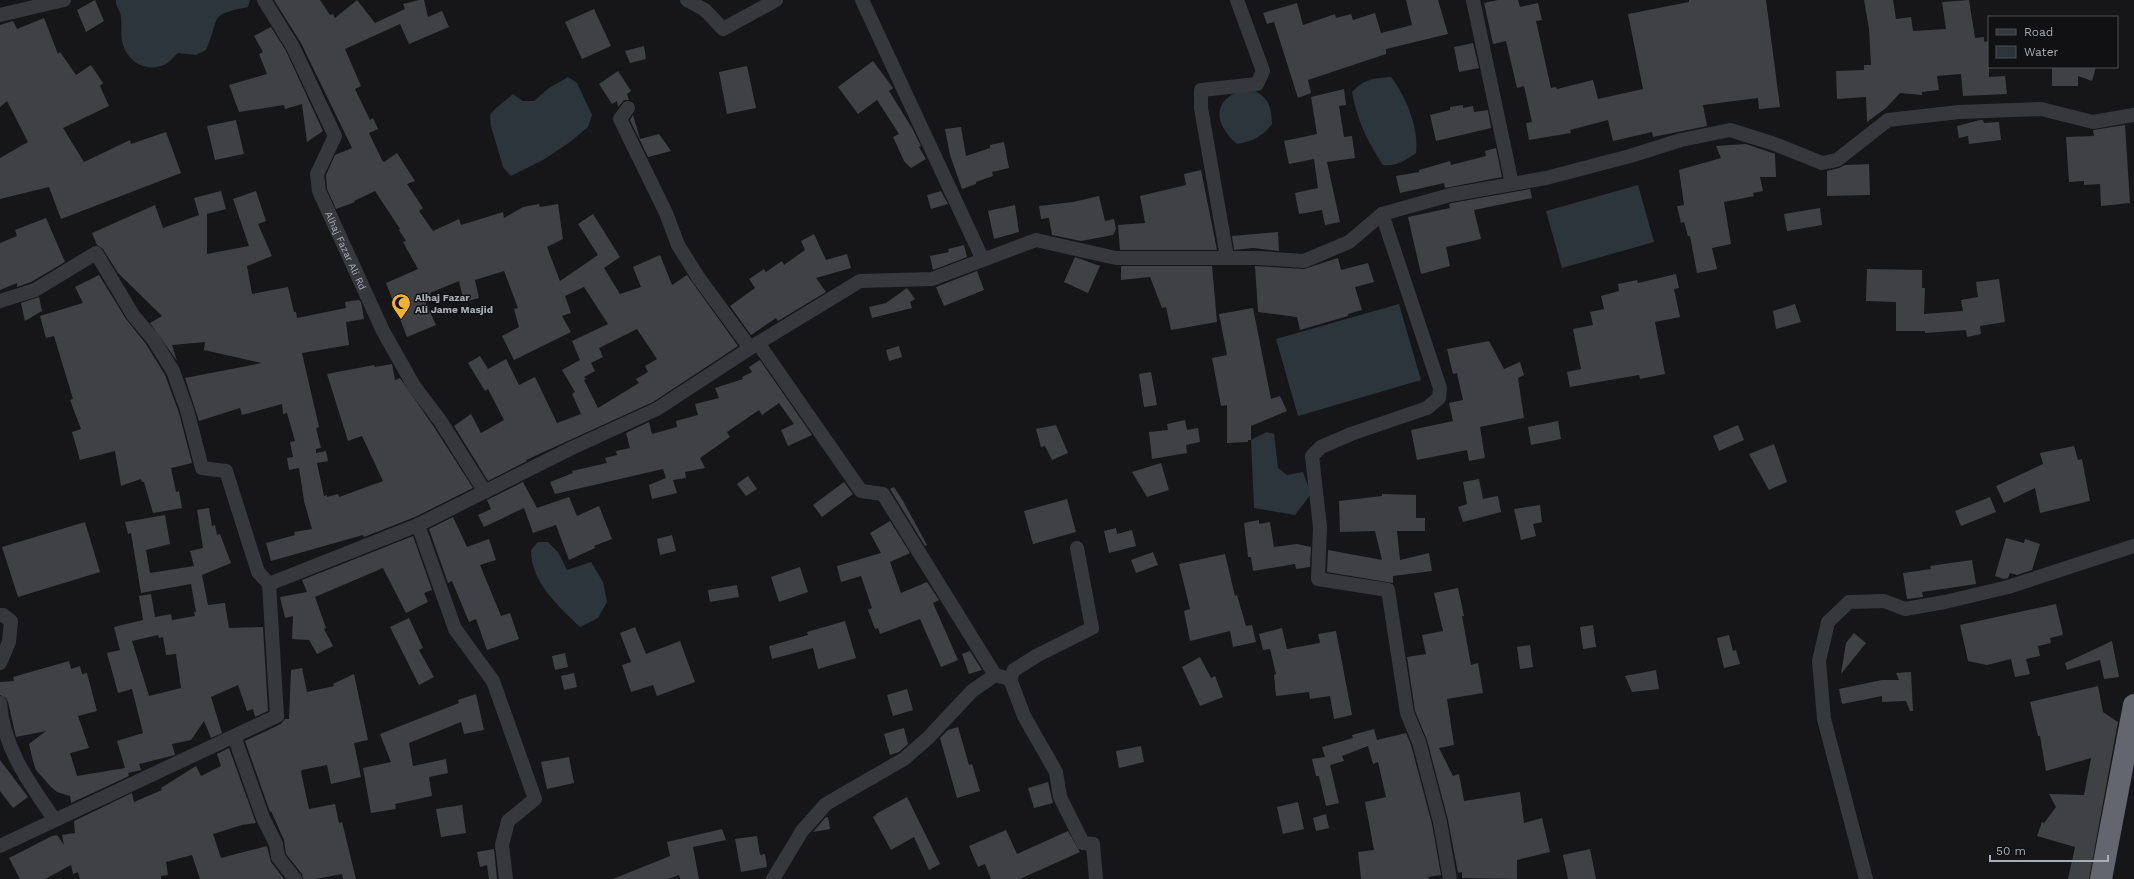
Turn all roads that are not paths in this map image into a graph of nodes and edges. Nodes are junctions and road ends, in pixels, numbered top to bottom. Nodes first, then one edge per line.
1 (64, 0) edge
2 (264, 0) edge
3 (687, 0) edge
4 (776, 0) edge
5 (862, 0) edge
6 (1237, 0) edge
7 (1473, 0) edge
8 (0, 15) edge
9 (628, 108) dead end
10 (2134, 114) edge
11 (1512, 184) junction
12 (1382, 214) junction
13 (1227, 258) junction
14 (983, 260) junction
15 (0, 301) edge
16 (754, 346) junction
17 (484, 492) junction
18 (418, 525) junction
19 (2134, 546) edge
20 (1077, 548) dead end
21 (269, 584) junction
22 (0, 615) edge
23 (0, 663) edge
24 (995, 675) junction
25 (1010, 679) junction
26 (0, 703) edge
27 (2134, 705) edge
28 (234, 736) junction
29 (54, 819) junction
30 (0, 846) edge
31 (294, 879) edge
32 (506, 879) edge
33 (773, 879) edge
34 (1096, 879) edge
35 (1450, 879) edge
36 (1866, 879) edge
37 (2101, 879) edge

1 - 8 street
2 - 17 street, Alhaj Fazar Ali Rd
3 - 4 street
5 - 14 street
6 - 13 street
7 - 11 street
9 - 16 street
10 - 11 street
11 - 12 street
12 - 13 street
12 - 35 street
13 - 14 street
14 - 16 street
15 - 21 street
16 - 17 street
16 - 24 street
17 - 18 street
18 - 21 street
18 - 32 street
19 - 36 street
20 - 25 street
21 - 28 street
22 - 23 street
24 - 25 street
24 - 33 street
25 - 34 street
26 - 29 street
27 - 37 highway
28 - 29 street
28 - 31 street
29 - 30 street

